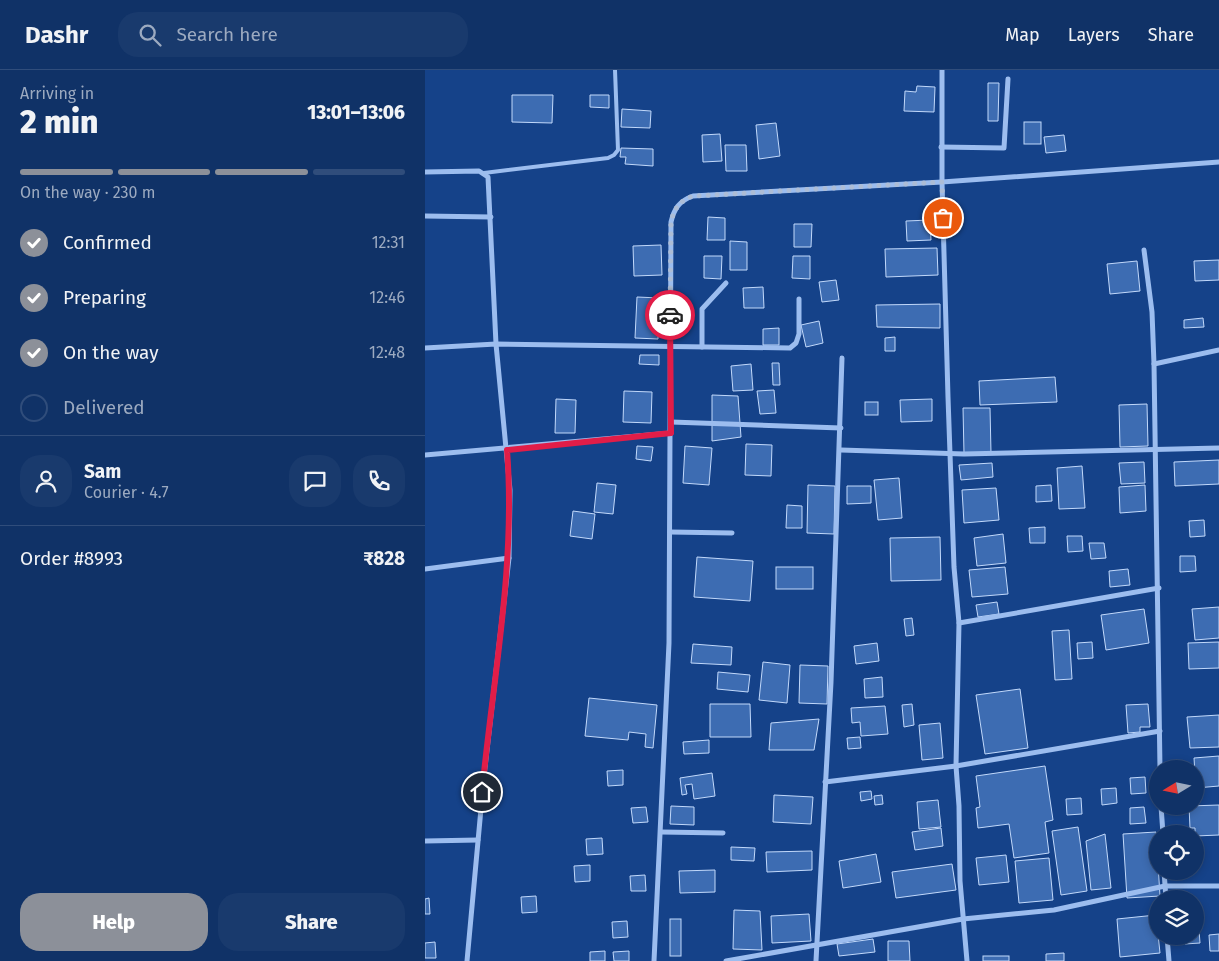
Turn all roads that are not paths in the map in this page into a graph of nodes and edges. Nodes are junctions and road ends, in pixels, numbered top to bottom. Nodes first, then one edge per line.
1 (615, 70) edge
2 (942, 70) edge
3 (1008, 79) dead end
4 (941, 147) junction
5 (1219, 162) edge
6 (425, 172) edge
7 (484, 173) junction
8 (942, 182) junction
9 (425, 216) edge
10 (491, 217) junction
11 (1144, 250) dead end
12 (726, 283) dead end
13 (799, 299) dead end
14 (497, 344) junction
15 (670, 347) junction
16 (702, 347) junction
17 (425, 348) edge
18 (1219, 350) edge
19 (842, 358) dead end
20 (1154, 364) junction
21 (671, 422) junction
22 (841, 428) junction
23 (671, 433) junction
24 (1219, 448) edge
25 (507, 450) junction
26 (841, 450) junction
27 (1155, 450) junction
28 (951, 454) junction
29 (425, 455) edge
30 (669, 532) junction
31 (732, 533) dead end
32 (509, 558) junction
33 (425, 569) edge
34 (1159, 588) junction
35 (959, 623) junction
36 (1160, 731) junction
37 (1160, 760) edge
38 (956, 766) junction
39 (825, 782) junction
40 (661, 832) junction
41 (723, 833) dead end
42 (478, 840) junction
43 (425, 841) edge
44 (1165, 880) edge
45 (1165, 886) junction
46 (1219, 886) edge
47 (1165, 890) edge
48 (963, 919) junction
49 (817, 945) junction
50 (1168, 945) edge
51 (467, 961) edge
52 (654, 961) edge
53 (725, 961) edge
54 (816, 961) edge
55 (967, 961) edge
56 (1169, 961) edge

1 - 7 lane
2 - 4 street
3 - 4 street
4 - 8 street
5 - 8 street
6 - 7 street
7 - 10 street
8 - 15 street
8 - 28 street
9 - 10 street
10 - 14 street
11 - 20 street
12 - 16 street
13 - 16 street
14 - 15 street
14 - 17 street
14 - 25 street
15 - 16 street
15 - 21 street
18 - 20 street
19 - 22 street
20 - 27 street
21 - 22 street
21 - 23 street
22 - 26 street
23 - 25 street
23 - 30 street
24 - 27 street
25 - 29 street
25 - 32 street
26 - 28 street
26 - 39 street
27 - 28 street
27 - 34 street
28 - 35 street
30 - 31 street
30 - 40 street
32 - 33 street
32 - 42 street
34 - 35 street
34 - 36 street
35 - 38 street
36 - 37 street
36 - 38 street
38 - 39 street
38 - 48 street
39 - 49 street
40 - 41 street
40 - 52 street
42 - 43 street
42 - 51 street
44 - 45 street
45 - 46 street
45 - 47 street
45 - 48 street
48 - 49 street
48 - 55 street
49 - 53 street
49 - 54 street
50 - 56 street

